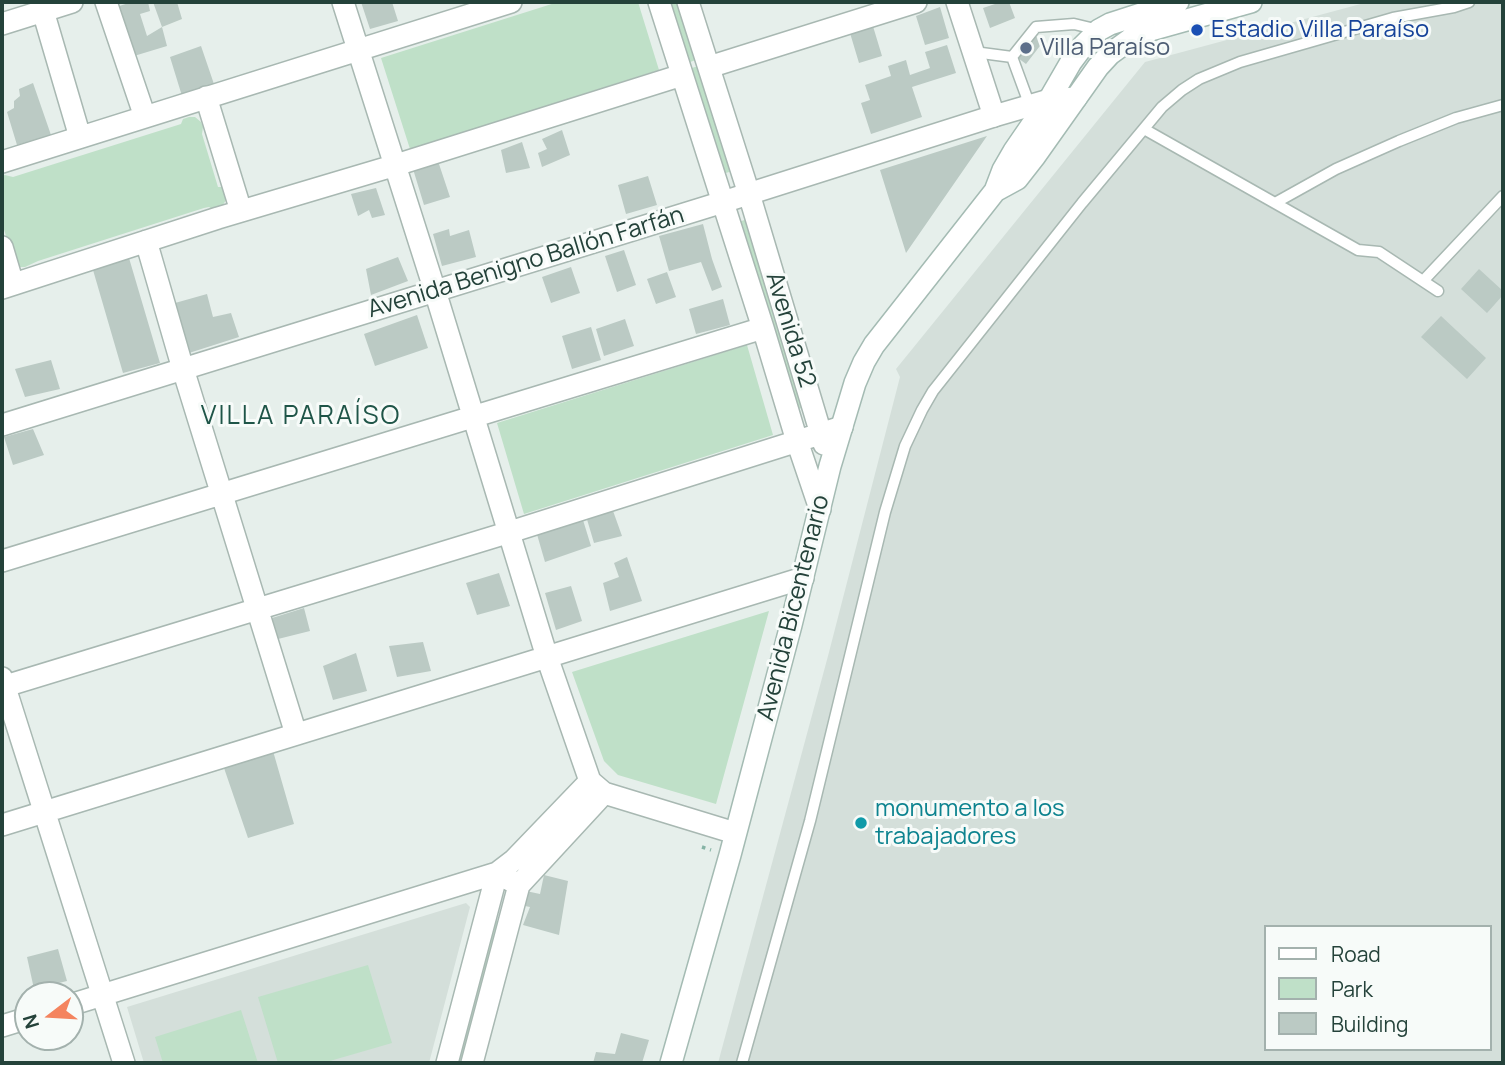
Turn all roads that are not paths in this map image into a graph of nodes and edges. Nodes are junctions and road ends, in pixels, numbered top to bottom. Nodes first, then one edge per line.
1 (106, 2) edge
2 (343, 2) edge
3 (510, 2) edge
4 (659, 2) edge
5 (688, 2) edge
6 (916, 2) edge
7 (957, 2) edge
8 (1178, 2) edge
9 (1251, 2) edge
10 (1469, 2) edge
11 (60, 5) edge
12 (2, 21) edge
13 (1099, 30) junction
14 (358, 49) junction
15 (974, 52) junction
16 (1012, 57) junction
17 (709, 67) junction
18 (682, 75) junction
19 (206, 97) junction
20 (1076, 98) junction
21 (1040, 103) junction
22 (1503, 105) edge
23 (994, 116) junction
24 (145, 117) junction
25 (1144, 129) junction
26 (80, 137) junction
27 (2, 162) edge
28 (396, 165) junction
29 (995, 191) junction
30 (749, 194) junction
31 (1503, 195) edge
32 (723, 202) junction
33 (1275, 203) junction
34 (241, 211) junction
35 (146, 241) junction
36 (2, 247) edge
37 (1423, 281) junction
38 (7, 286) edge
39 (435, 291) junction
40 (1438, 291) dead end
41 (763, 328) junction
42 (183, 369) junction
43 (474, 416) junction
44 (2, 425) edge
45 (832, 430) junction
46 (797, 441) junction
47 (223, 494) junction
48 (820, 509) junction
49 (510, 532) junction
50 (2, 561) edge
51 (803, 578) junction
52 (259, 610) junction
53 (547, 657) junction
54 (3, 684) edge
55 (296, 734) junction
56 (597, 787) junction
57 (44, 813) junction
58 (2, 825) edge
59 (735, 833) junction
60 (497, 873) junction
61 (519, 885) junction
62 (103, 995) junction
63 (84, 1001) edge
64 (124, 1063) edge
65 (447, 1063) edge
66 (472, 1063) edge
67 (671, 1063) edge
68 (742, 1063) edge

1 - 24 street
2 - 14 street
3 - 14 street
4 - 18 street
5 - 17 street, Avenida 52
6 - 17 street
7 - 15 street
8 - 13 street
9 - 20 street, Avenida Bicentenario
10 - 25 lane
11 - 12 street
11 - 26 street
13 - 16 lane
13 - 21 street, Avenida Bicentenario
14 - 19 street
14 - 28 street
15 - 16 lane
15 - 23 street
16 - 21 lane
17 - 30 street, Avenida 52
18 - 28 street
18 - 32 street
19 - 24 street
19 - 34 street
20 - 21 street, Avenida Benigno Ballón Farfán
20 - 29 street, Avenida Bicentenario
21 - 23 street, Avenida Benigno Ballón Farfán
21 - 29 street, Avenida Bicentenario
22 - 33 lane
23 - 30 street, Avenida Benigno Ballón Farfán
24 - 26 street
25 - 33 lane
25 - 68 lane
26 - 27 street
28 - 34 street
28 - 39 street
29 - 45 street, Avenida Bicentenario
30 - 32 street, Avenida Benigno Ballón Farfán
30 - 45 street, Avenida 52
31 - 37 lane
32 - 39 street, Avenida Benigno Ballón Farfán
32 - 41 street
33 - 37 lane
34 - 35 street
35 - 38 street
35 - 42 street
36 - 38 street
37 - 40 lane
39 - 42 street, Avenida Benigno Ballón Farfán
39 - 43 street
41 - 43 street
41 - 46 street
42 - 44 street, Avenida Benigno Ballón Farfán
42 - 47 street
43 - 47 street
43 - 49 street
45 - 46 street
45 - 48 street, Avenida Bicentenario
46 - 48 street
46 - 49 street
47 - 50 street
47 - 52 street
48 - 51 street, Avenida Bicentenario
49 - 52 street
49 - 53 street
51 - 53 street
51 - 59 street, Avenida Bicentenario
52 - 54 street
52 - 55 street
53 - 55 street
53 - 56 street
54 - 57 street
55 - 57 street
56 - 59 street
56 - 60 street
56 - 61 street
57 - 58 street
57 - 62 street
59 - 67 street, Avenida Bicentenario
60 - 61 street
60 - 62 street
60 - 65 street
61 - 66 street
62 - 63 street
62 - 64 street

